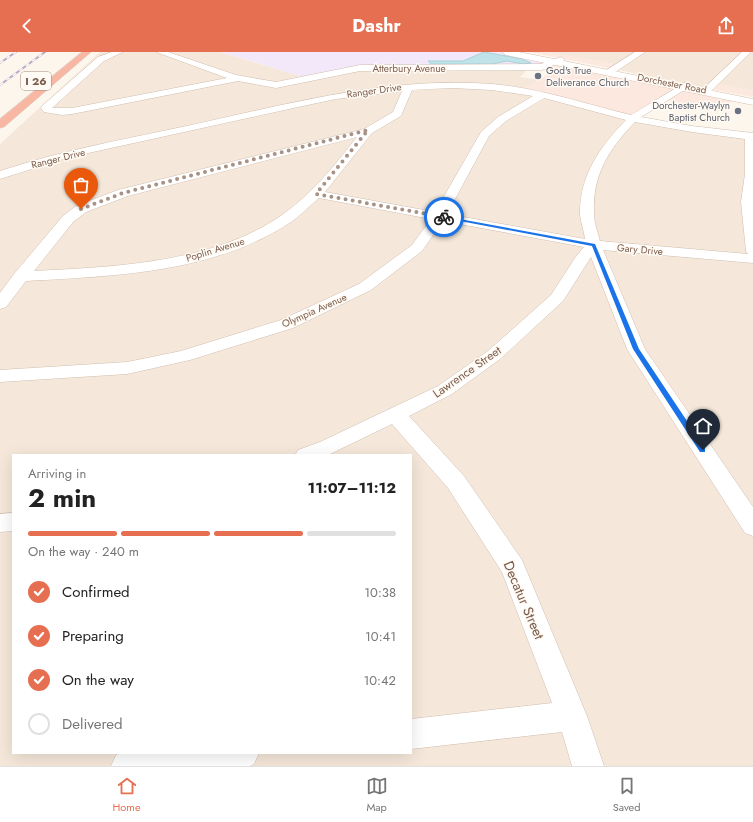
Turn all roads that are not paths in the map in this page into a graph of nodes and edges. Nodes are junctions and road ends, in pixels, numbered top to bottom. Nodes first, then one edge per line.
1 (72, 52) edge
2 (87, 52) edge
3 (93, 52) edge
4 (119, 52) edge
5 (160, 52) edge
6 (506, 52) edge
7 (521, 52) edge
8 (641, 52) edge
9 (747, 52) edge
10 (559, 61) junction
11 (610, 71) junction
12 (51, 75) junction
13 (240, 78) junction
14 (409, 86) junction
15 (683, 87) junction
16 (707, 91) junction
17 (541, 96) junction
18 (753, 99) edge
19 (753, 102) edge
20 (632, 118) junction
21 (0, 125) edge
22 (368, 130) junction
23 (752, 136) edge
24 (0, 175) edge
25 (752, 175) edge
26 (316, 194) junction
27 (439, 216) junction
28 (594, 245) junction
29 (753, 251) edge
30 (753, 259) edge
31 (20, 278) junction
32 (0, 304) edge
33 (0, 376) edge
34 (396, 415) junction
35 (309, 454) edge
36 (12, 522) edge
37 (0, 524) edge
38 (753, 526) edge
39 (572, 716) junction
40 (412, 734) edge
41 (234, 754) edge
42 (127, 766) edge
43 (588, 766) edge

1 - 12 highway, I 26
2 - 12 highway, I 26
3 - 12 highway
4 - 13 street
5 - 13 street, Atterbury Avenue
6 - 10 main road, Dorchester Road
7 - 10 main road, Dorchester Road
8 - 11 street
9 - 16 street
10 - 11 main road, Dorchester Road
10 - 13 street, Atterbury Avenue
11 - 15 main road, Dorchester Road
12 - 21 highway, I 26
14 - 17 street, Ranger Drive
14 - 22 street
14 - 24 street, Ranger Drive
15 - 16 main road, Dorchester Road
15 - 20 street
16 - 18 main road, Dorchester Road
16 - 19 main road, Dorchester Road
17 - 20 street, Ranger Drive
17 - 27 street, Olympia Avenue
20 - 23 street, Ranger Drive
20 - 28 street
22 - 26 street, Poplin Avenue
22 - 31 street
23 - 25 street
25 - 29 street
26 - 27 street, Gary Drive
26 - 31 street, Poplin Avenue
27 - 28 street, Gary Drive
27 - 33 street, Olympia Avenue
28 - 30 street, Gary Drive
28 - 34 street, Lawrence Street
28 - 38 street
31 - 32 street
34 - 35 street, Lawrence Street
34 - 39 street, Decatur Street
36 - 37 street
39 - 40 street
39 - 43 street, Decatur Street
41 - 42 street

